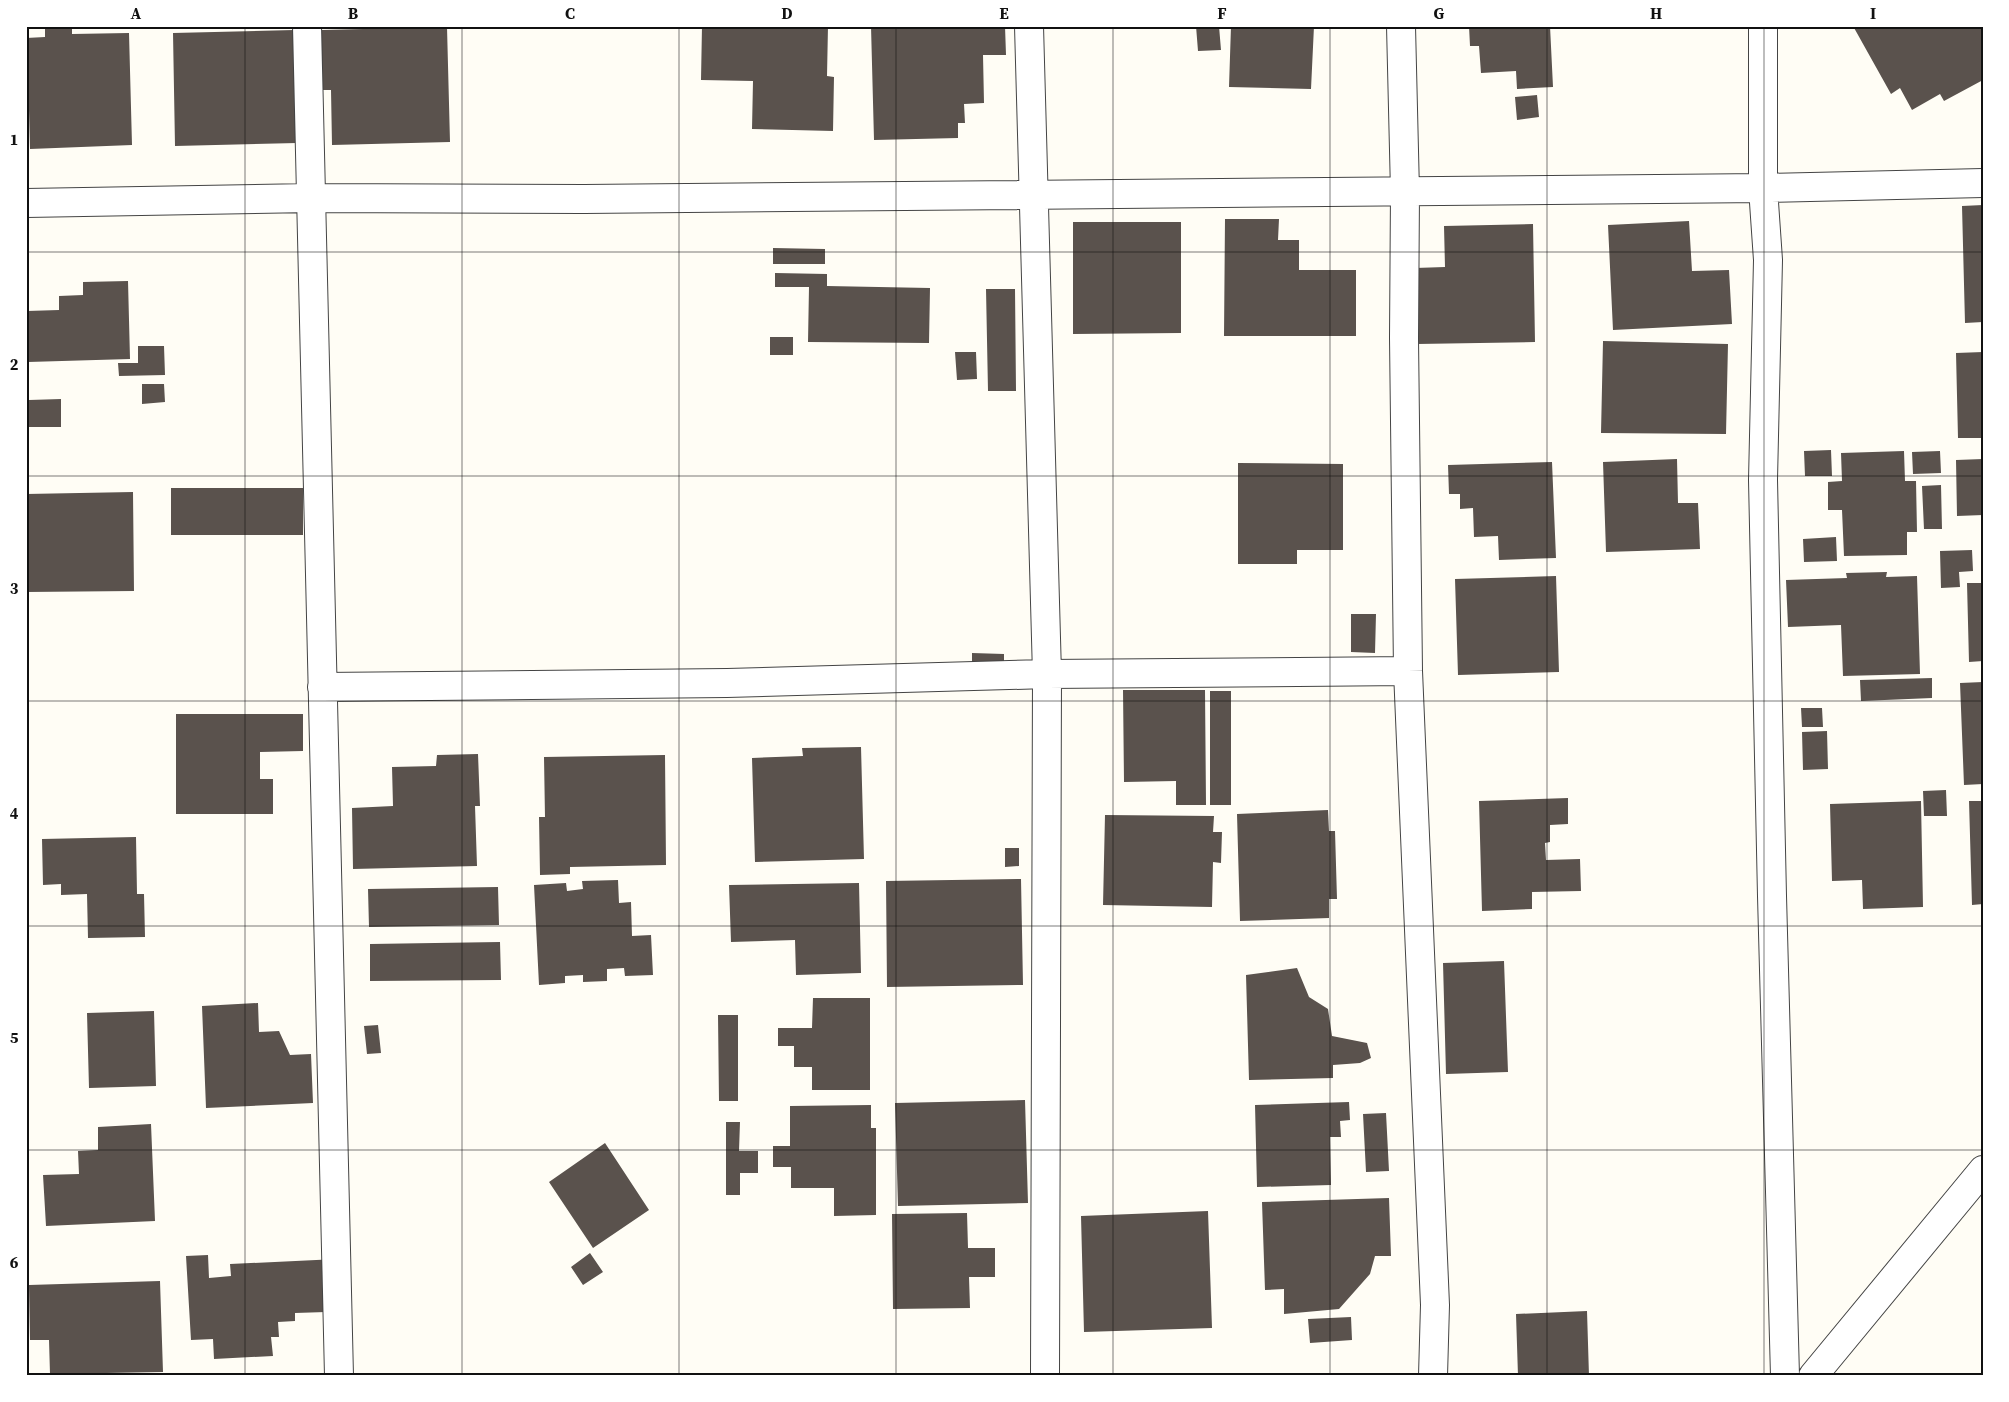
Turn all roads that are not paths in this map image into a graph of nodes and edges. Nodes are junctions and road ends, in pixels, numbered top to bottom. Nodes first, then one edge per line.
1 (307, 26) edge
2 (1029, 26) edge
3 (1401, 26) edge
4 (1762, 26) edge
5 (1983, 183) edge
6 (1763, 188) junction
7 (1405, 192) junction
8 (1034, 195) junction
9 (311, 198) junction
10 (26, 203) edge
11 (1408, 672) junction
12 (1046, 674) junction
13 (322, 687) junction
14 (1983, 1170) edge
15 (339, 1376) edge
16 (1045, 1376) edge
17 (1433, 1376) edge
18 (1785, 1376) edge
19 (1813, 1376) edge

1 - 9 street
2 - 8 street
3 - 7 street
4 - 6 street
5 - 6 street
6 - 7 street
6 - 18 street
7 - 8 street
7 - 11 street
8 - 9 street
8 - 12 street
9 - 10 street
9 - 13 street
11 - 12 street
11 - 17 street
12 - 13 street
12 - 16 street
13 - 15 street
14 - 19 street

